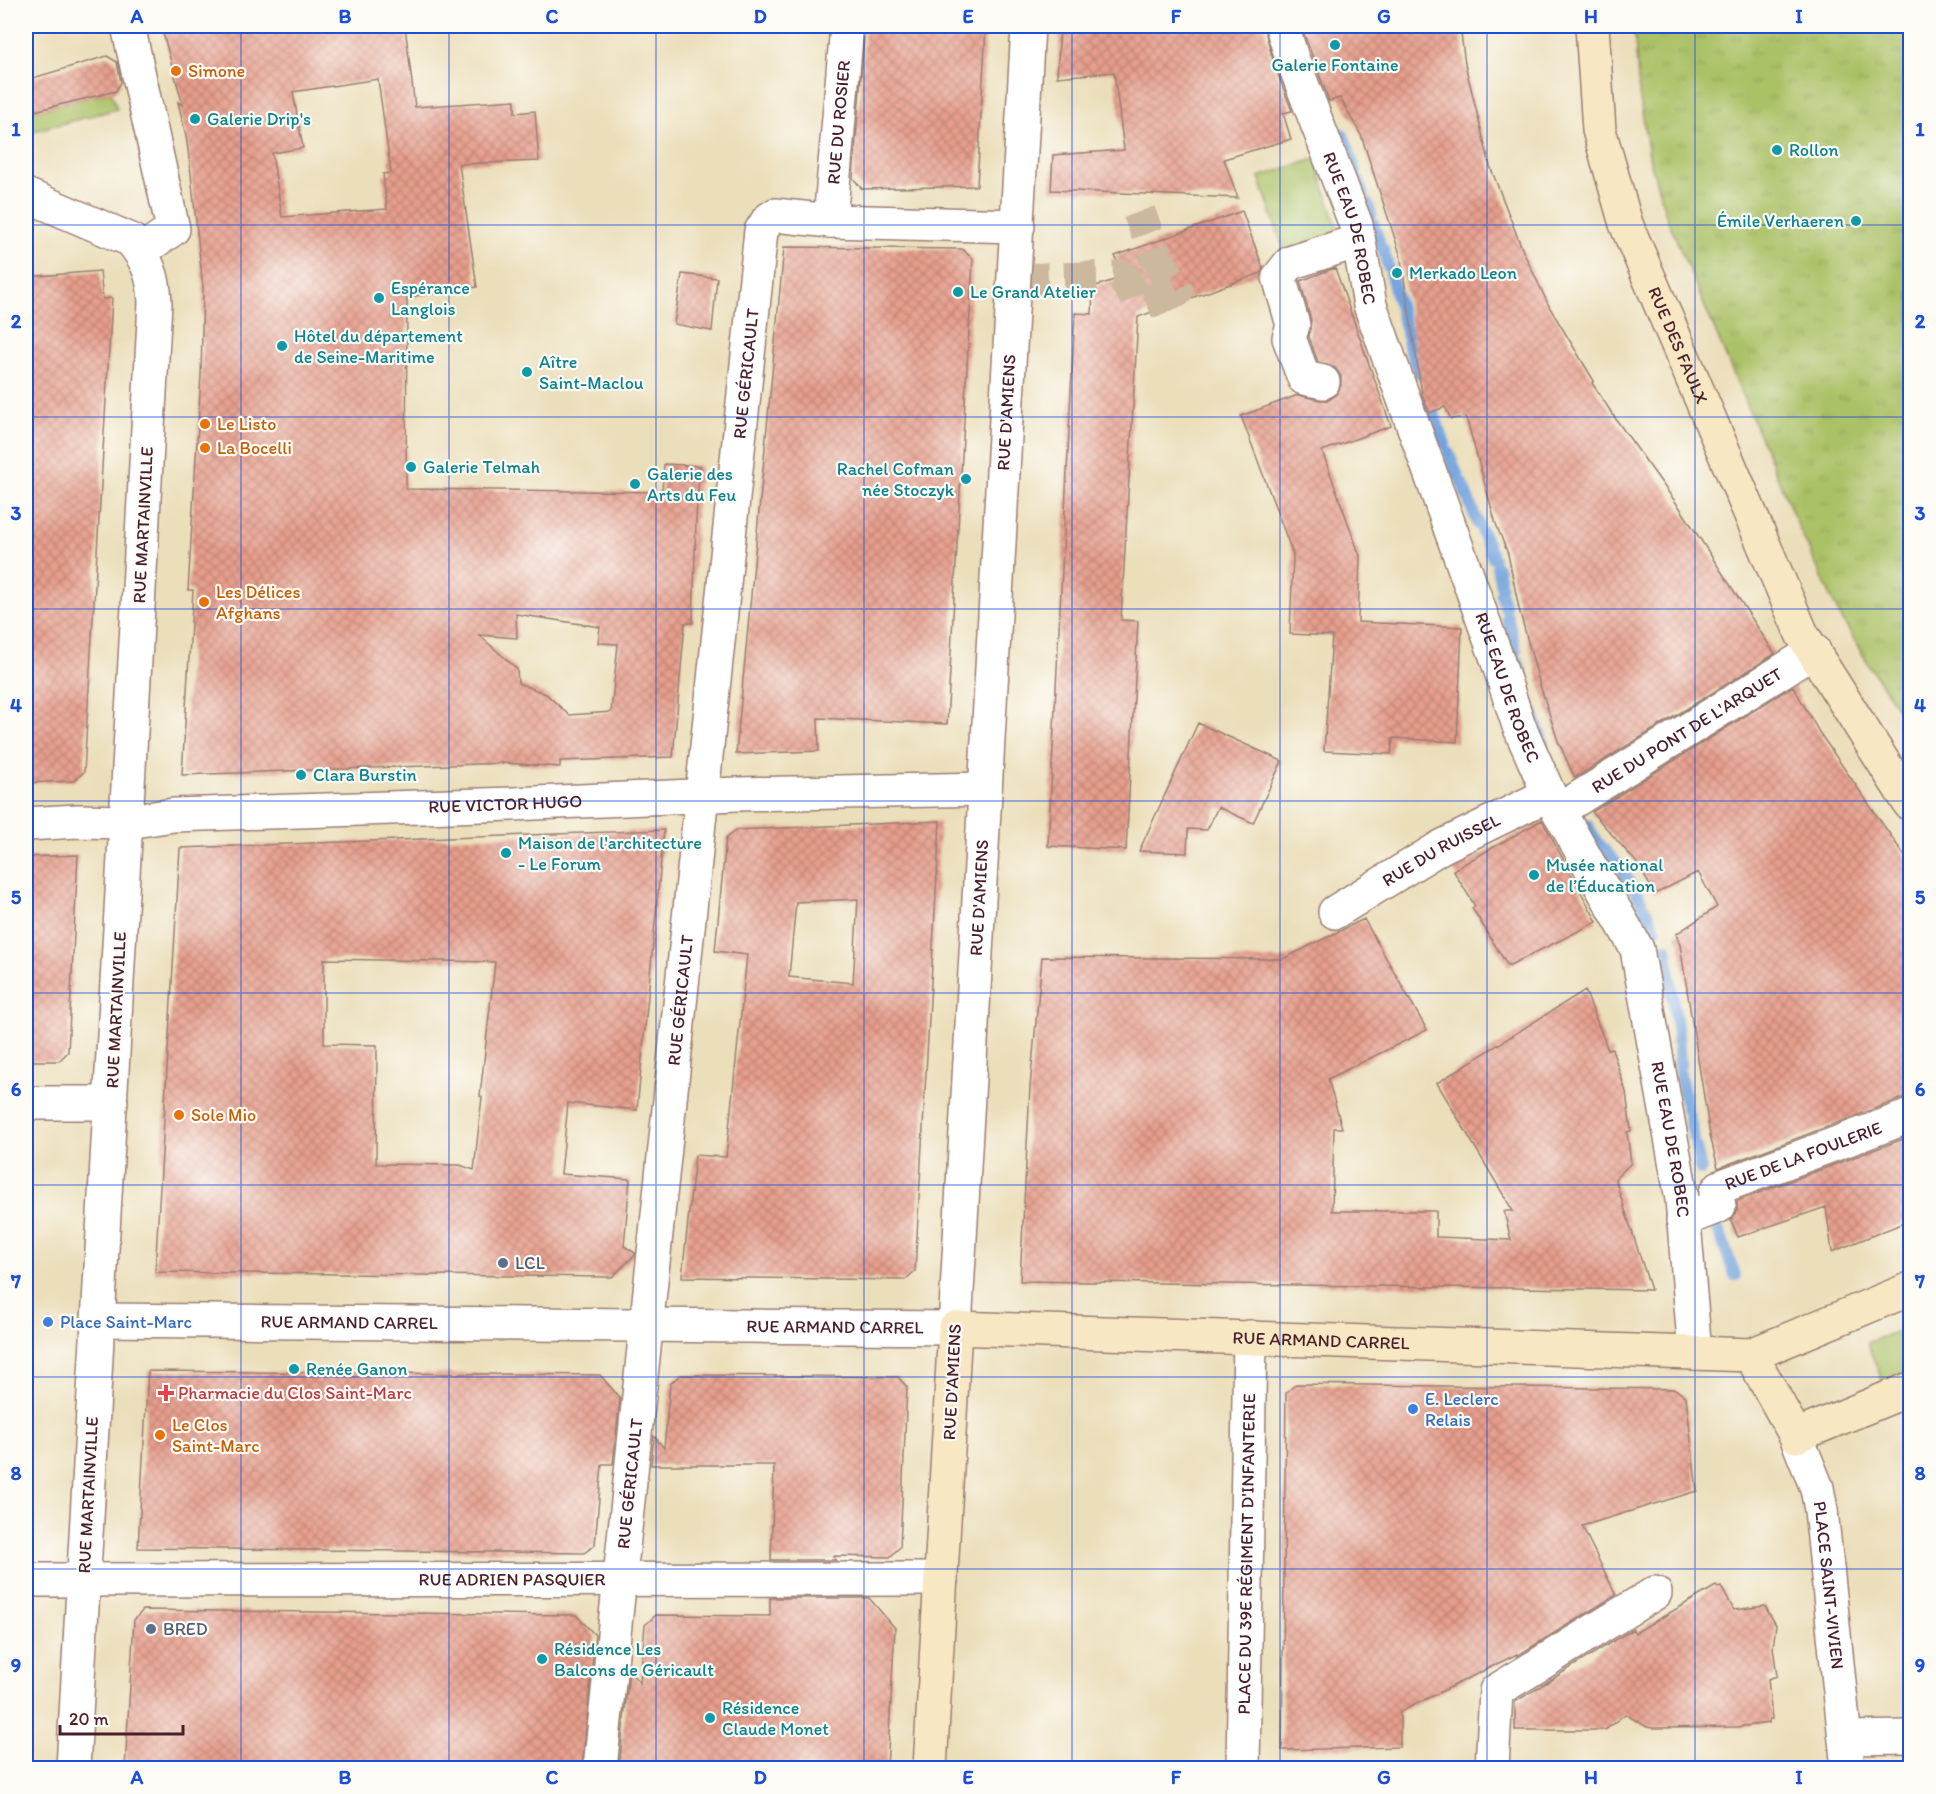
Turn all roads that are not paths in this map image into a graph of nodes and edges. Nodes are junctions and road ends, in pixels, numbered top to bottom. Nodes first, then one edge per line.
1 (128, 26) edge
2 (847, 26) edge
3 (1028, 26) edge
4 (1282, 26) edge
5 (1592, 26) edge
6 (26, 195) edge
7 (830, 221) junction
8 (1018, 226) junction
9 (1358, 241) junction
10 (137, 247) junction
11 (1323, 382) dead end
12 (1814, 651) junction
13 (985, 789) junction
14 (702, 796) junction
15 (1553, 803) junction
16 (1911, 804) edge
17 (127, 822) junction
18 (26, 824) edge
19 (1335, 912) dead end
20 (26, 1103) edge
21 (111, 1103) junction
22 (1911, 1116) edge
23 (1683, 1220) junction
24 (1911, 1289) edge
25 (99, 1320) junction
26 (646, 1325) junction
27 (955, 1328) junction
28 (1250, 1337) junction
29 (1695, 1353) junction
30 (1751, 1355) junction
31 (1911, 1389) edge
32 (1797, 1436) junction
33 (941, 1578) junction
34 (26, 1580) edge
35 (620, 1580) junction
36 (83, 1581) junction
37 (1655, 1593) dead end
38 (1911, 1737) edge
39 (1847, 1753) edge
40 (73, 1768) edge
41 (600, 1768) edge
42 (930, 1768) edge
43 (1243, 1768) edge
44 (1492, 1768) edge

1 - 10 street
2 - 7 street, RUE DU ROSIER
3 - 8 street, RUE D'AMIENS
4 - 9 street, RUE EAU DE ROBEC
5 - 12 street, RUE DES FAULX
6 - 10 street
7 - 8 street
7 - 14 street, RUE GÉRICAULT
8 - 13 street, RUE D'AMIENS
9 - 11 street
9 - 15 street, RUE EAU DE ROBEC
10 - 17 street, RUE MARTAINVILLE
12 - 15 street, RUE DU PONT DE L'ARQUET
12 - 16 street, RUE DES FAULX
13 - 14 street, RUE VICTOR HUGO
13 - 27 street, RUE D'AMIENS
14 - 17 street, RUE VICTOR HUGO
14 - 26 street, RUE GÉRICAULT
15 - 19 street, RUE DU RUISSEL
15 - 23 street, RUE EAU DE ROBEC
17 - 18 street, RUE VICTOR HUGO
17 - 21 street, RUE MARTAINVILLE
20 - 21 street
21 - 25 street, RUE MARTAINVILLE
22 - 23 street, RUE DE LA FOULERIE
23 - 29 street, RUE EAU DE ROBEC
24 - 30 street
25 - 26 street, RUE ARMAND CARREL
25 - 36 street, RUE MARTAINVILLE
26 - 27 street, RUE ARMAND CARREL
26 - 35 street, RUE GÉRICAULT
27 - 28 street, RUE ARMAND CARREL
27 - 33 street, RUE D'AMIENS
28 - 29 street, RUE ARMAND CARREL
28 - 43 street, PLACE DU 39E RÉGIMENT D'INFANTERIE
29 - 30 street, RUE ARMAND CARREL
30 - 32 street, PLACE SAINT-VIVIEN
31 - 32 street
32 - 39 street, PLACE SAINT-VIVIEN
33 - 35 street, RUE ADRIEN PASQUIER
33 - 42 street, RUE D'AMIENS
34 - 36 street
35 - 36 street, RUE ADRIEN PASQUIER
35 - 41 street, RUE GÉRICAULT
36 - 40 street, RUE MARTAINVILLE
37 - 44 street
38 - 39 street

